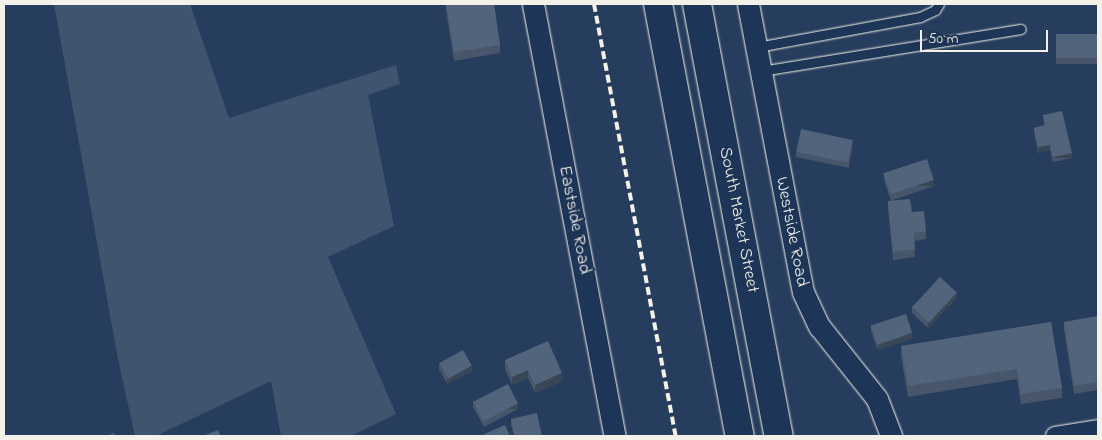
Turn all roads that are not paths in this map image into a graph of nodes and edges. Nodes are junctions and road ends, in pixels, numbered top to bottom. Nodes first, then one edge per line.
1 (533, 4) edge
2 (658, 4) edge
3 (697, 4) edge
4 (748, 4) edge
5 (939, 4) edge
6 (1021, 29) dead end
7 (757, 47) junction
8 (761, 71) junction
9 (1098, 429) edge
10 (615, 436) edge
11 (740, 436) edge
12 (779, 436) edge
13 (891, 436) edge
14 (1055, 436) edge

1 - 10 street, Eastside Road
2 - 11 main road
3 - 12 main road, South Market Street
4 - 7 street, Westside Road
5 - 7 lane
6 - 8 lane
7 - 8 street, Westside Road
8 - 13 street, Westside Road
9 - 14 street

